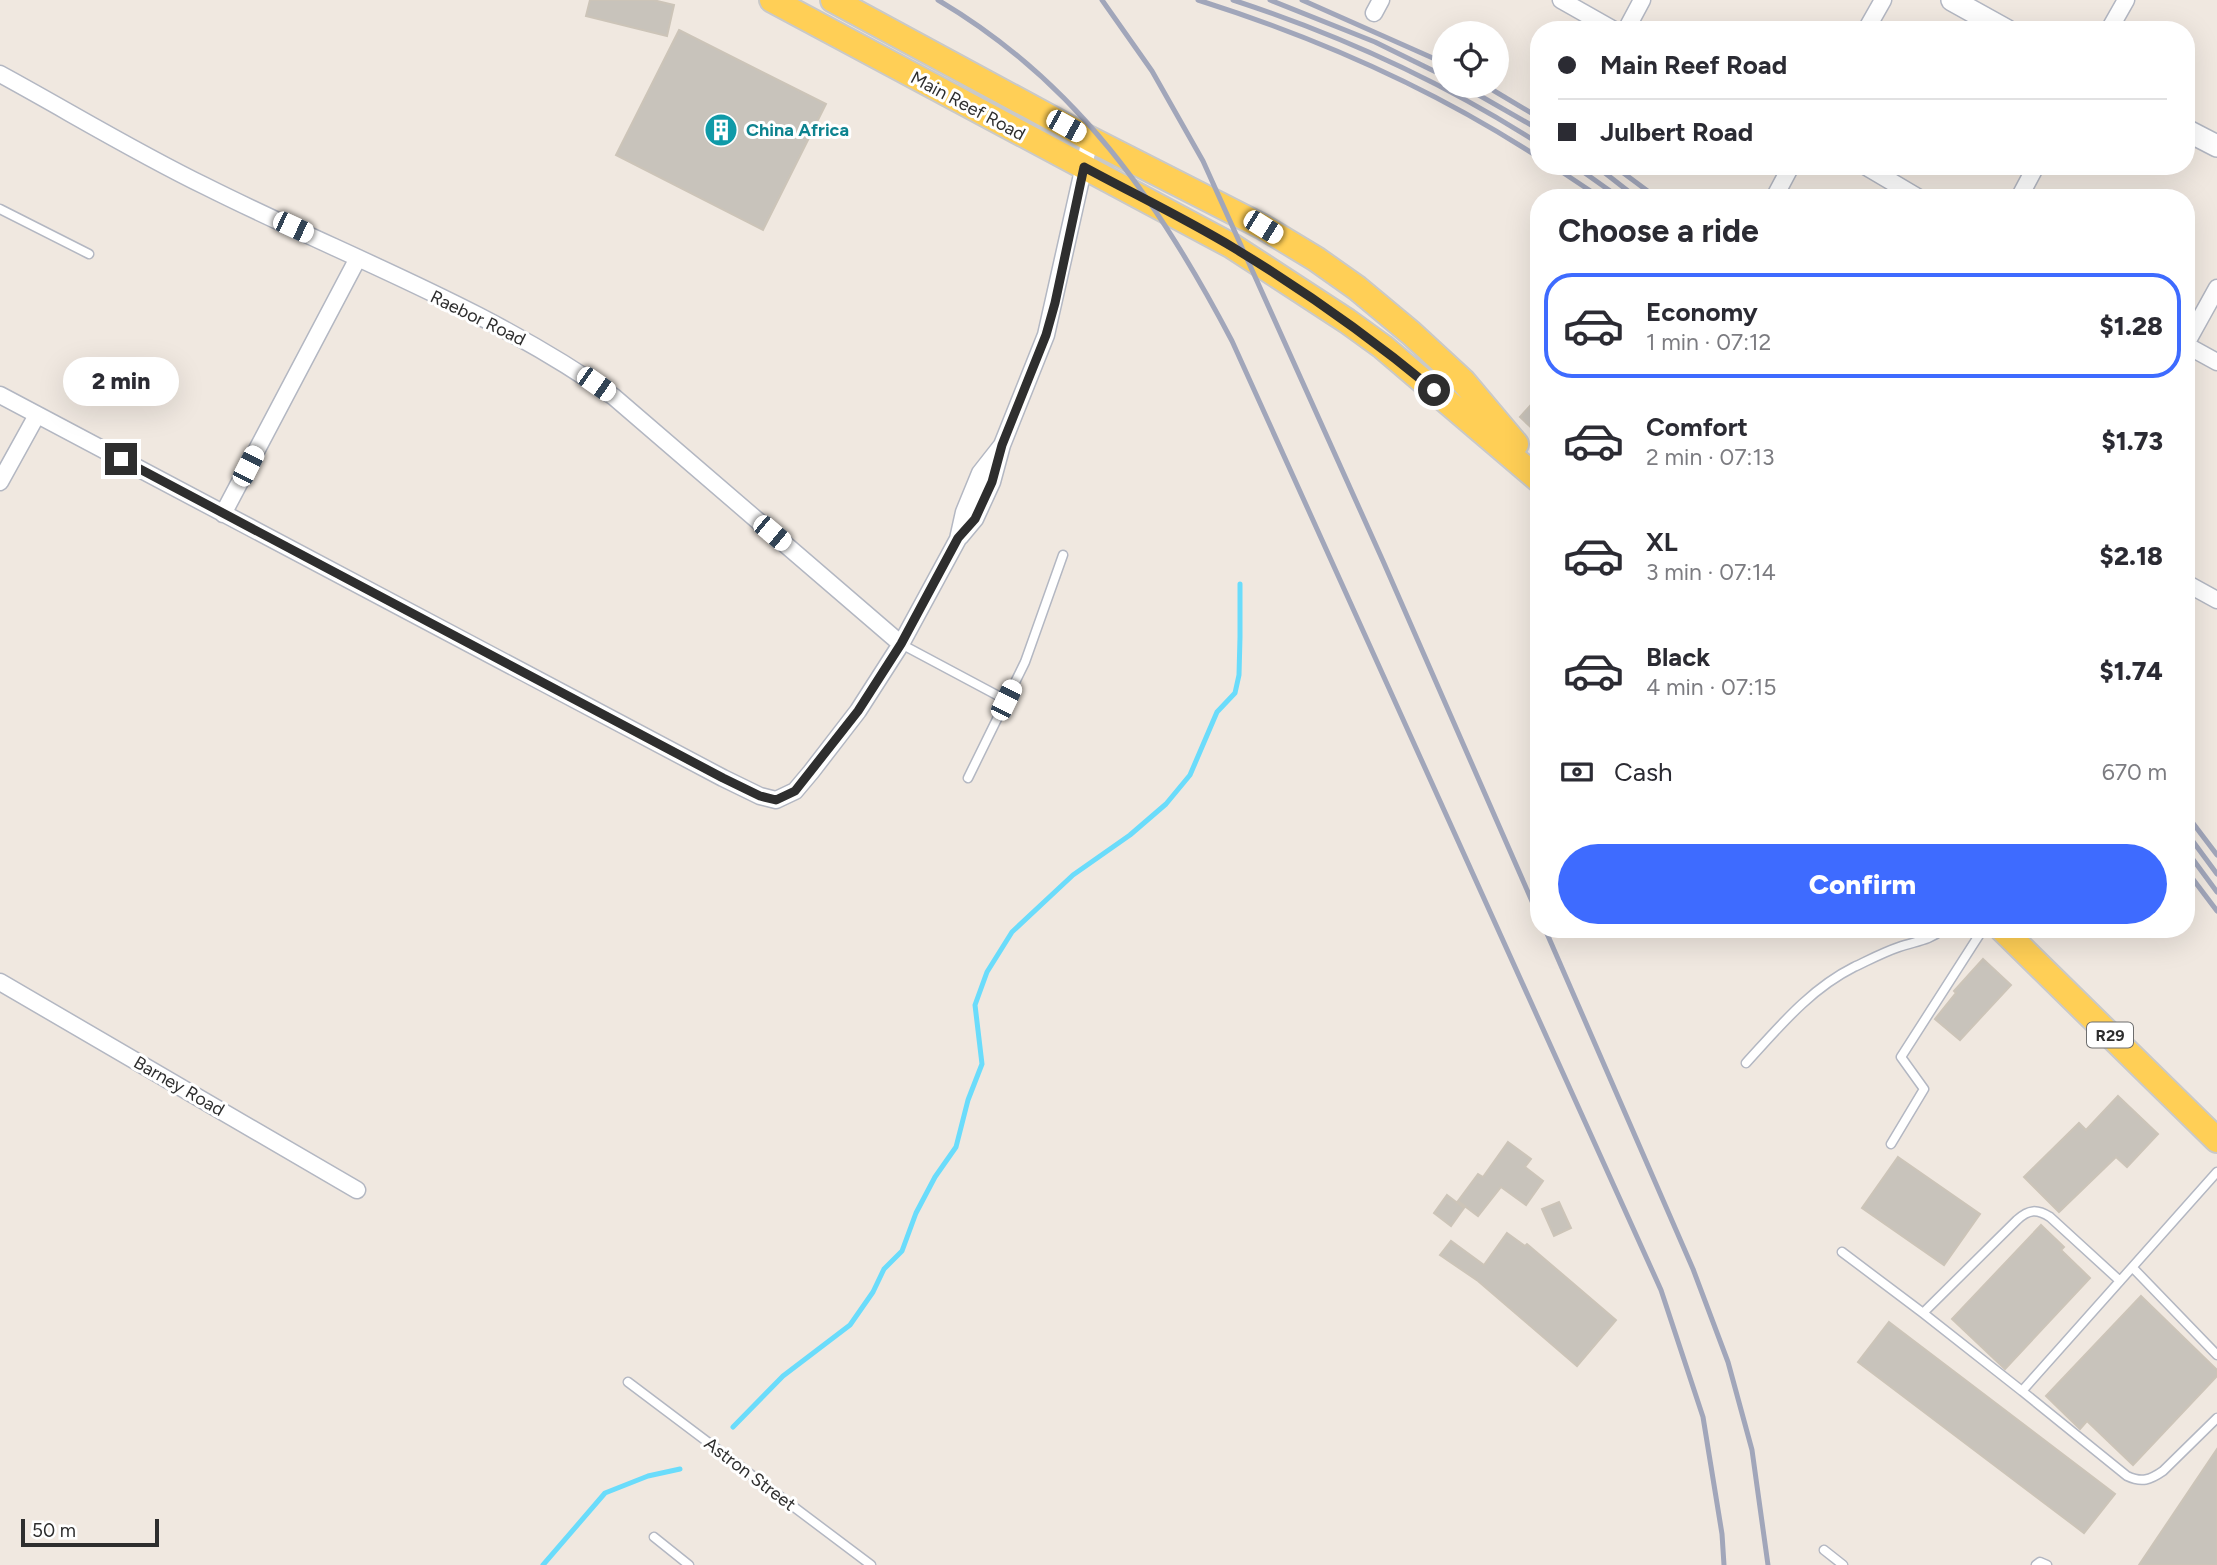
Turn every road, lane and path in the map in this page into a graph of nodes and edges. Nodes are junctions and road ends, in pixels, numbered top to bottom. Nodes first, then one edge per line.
1 (772, 0) edge
2 (833, 0) edge
3 (1561, 0) edge
4 (1642, 0) edge
5 (1883, 0) edge
6 (1952, 0) edge
7 (2126, 0) edge
8 (1598, 21) edge
9 (1631, 21) edge
10 (1871, 21) edge
11 (1990, 21) edge
12 (2114, 21) edge
13 (0, 74) edge
14 (2195, 135) edge
15 (1090, 139) junction
16 (2217, 146) edge
17 (1084, 167) junction
18 (1880, 175) edge
19 (1904, 189) edge
20 (1190, 191) junction
21 (0, 209) edge
22 (1180, 219) junction
23 (89, 254) dead end
24 (358, 258) junction
25 (2217, 288) edge
26 (2195, 328) edge
27 (2195, 349) edge
28 (2217, 362) edge
29 (0, 395) edge
30 (37, 415) junction
31 (1530, 461) edge
32 (1530, 472) edge
33 (0, 482) edge
34 (223, 514) junction
35 (1063, 555) dead end
36 (2195, 588) edge
37 (2217, 600) edge
38 (901, 644) junction
39 (1006, 700) junction
40 (968, 778) dead end
41 (1933, 938) edge
42 (1977, 938) edge
43 (2011, 938) edge
44 (0, 982) edge
45 (1746, 1063) dead end
46 (2217, 1140) edge
47 (1891, 1144) dead end
48 (2217, 1172) edge
49 (357, 1190) dead end
50 (1842, 1252) dead end
51 (2133, 1268) junction
52 (2120, 1281) junction
53 (1923, 1313) junction
54 (2217, 1355) edge
55 (628, 1382) dead end
56 (2022, 1391) junction
57 (2217, 1418) edge
58 (654, 1537) dead end
59 (1824, 1549) dead end
60 (689, 1565) edge
61 (871, 1565) edge
62 (1843, 1565) edge
63 (2036, 1565) edge
64 (2048, 1565) edge

1 - 17 main road, Main Reef Road
2 - 15 main road, Main Reef Road
3 - 8 street
4 - 9 street
5 - 10 street
6 - 11 main road
7 - 12 street
13 - 24 street, Raebor Road
14 - 16 main road
15 - 17 street
15 - 20 main road, Main Reef Road
17 - 22 main road, Main Reef Road
17 - 38 street
18 - 19 street
20 - 22 main road
20 - 31 main road, Main Reef Road
21 - 23 lane
22 - 32 main road, Main Reef Road
24 - 34 street
24 - 38 street, Raebor Road
25 - 26 street
27 - 28 street
29 - 30 street
30 - 33 street
30 - 34 street
34 - 38 street
35 - 39 lane
36 - 37 street
38 - 39 lane
39 - 40 lane
41 - 45 lane
42 - 47 lane
43 - 46 main road, R29
44 - 49 street, Barney Road
48 - 51 lane
50 - 53 lane
51 - 52 lane
51 - 54 lane
52 - 53 lane
52 - 56 lane
53 - 56 lane
55 - 61 lane, Astron Street
56 - 57 lane
58 - 60 lane
59 - 62 lane
63 - 64 lane

